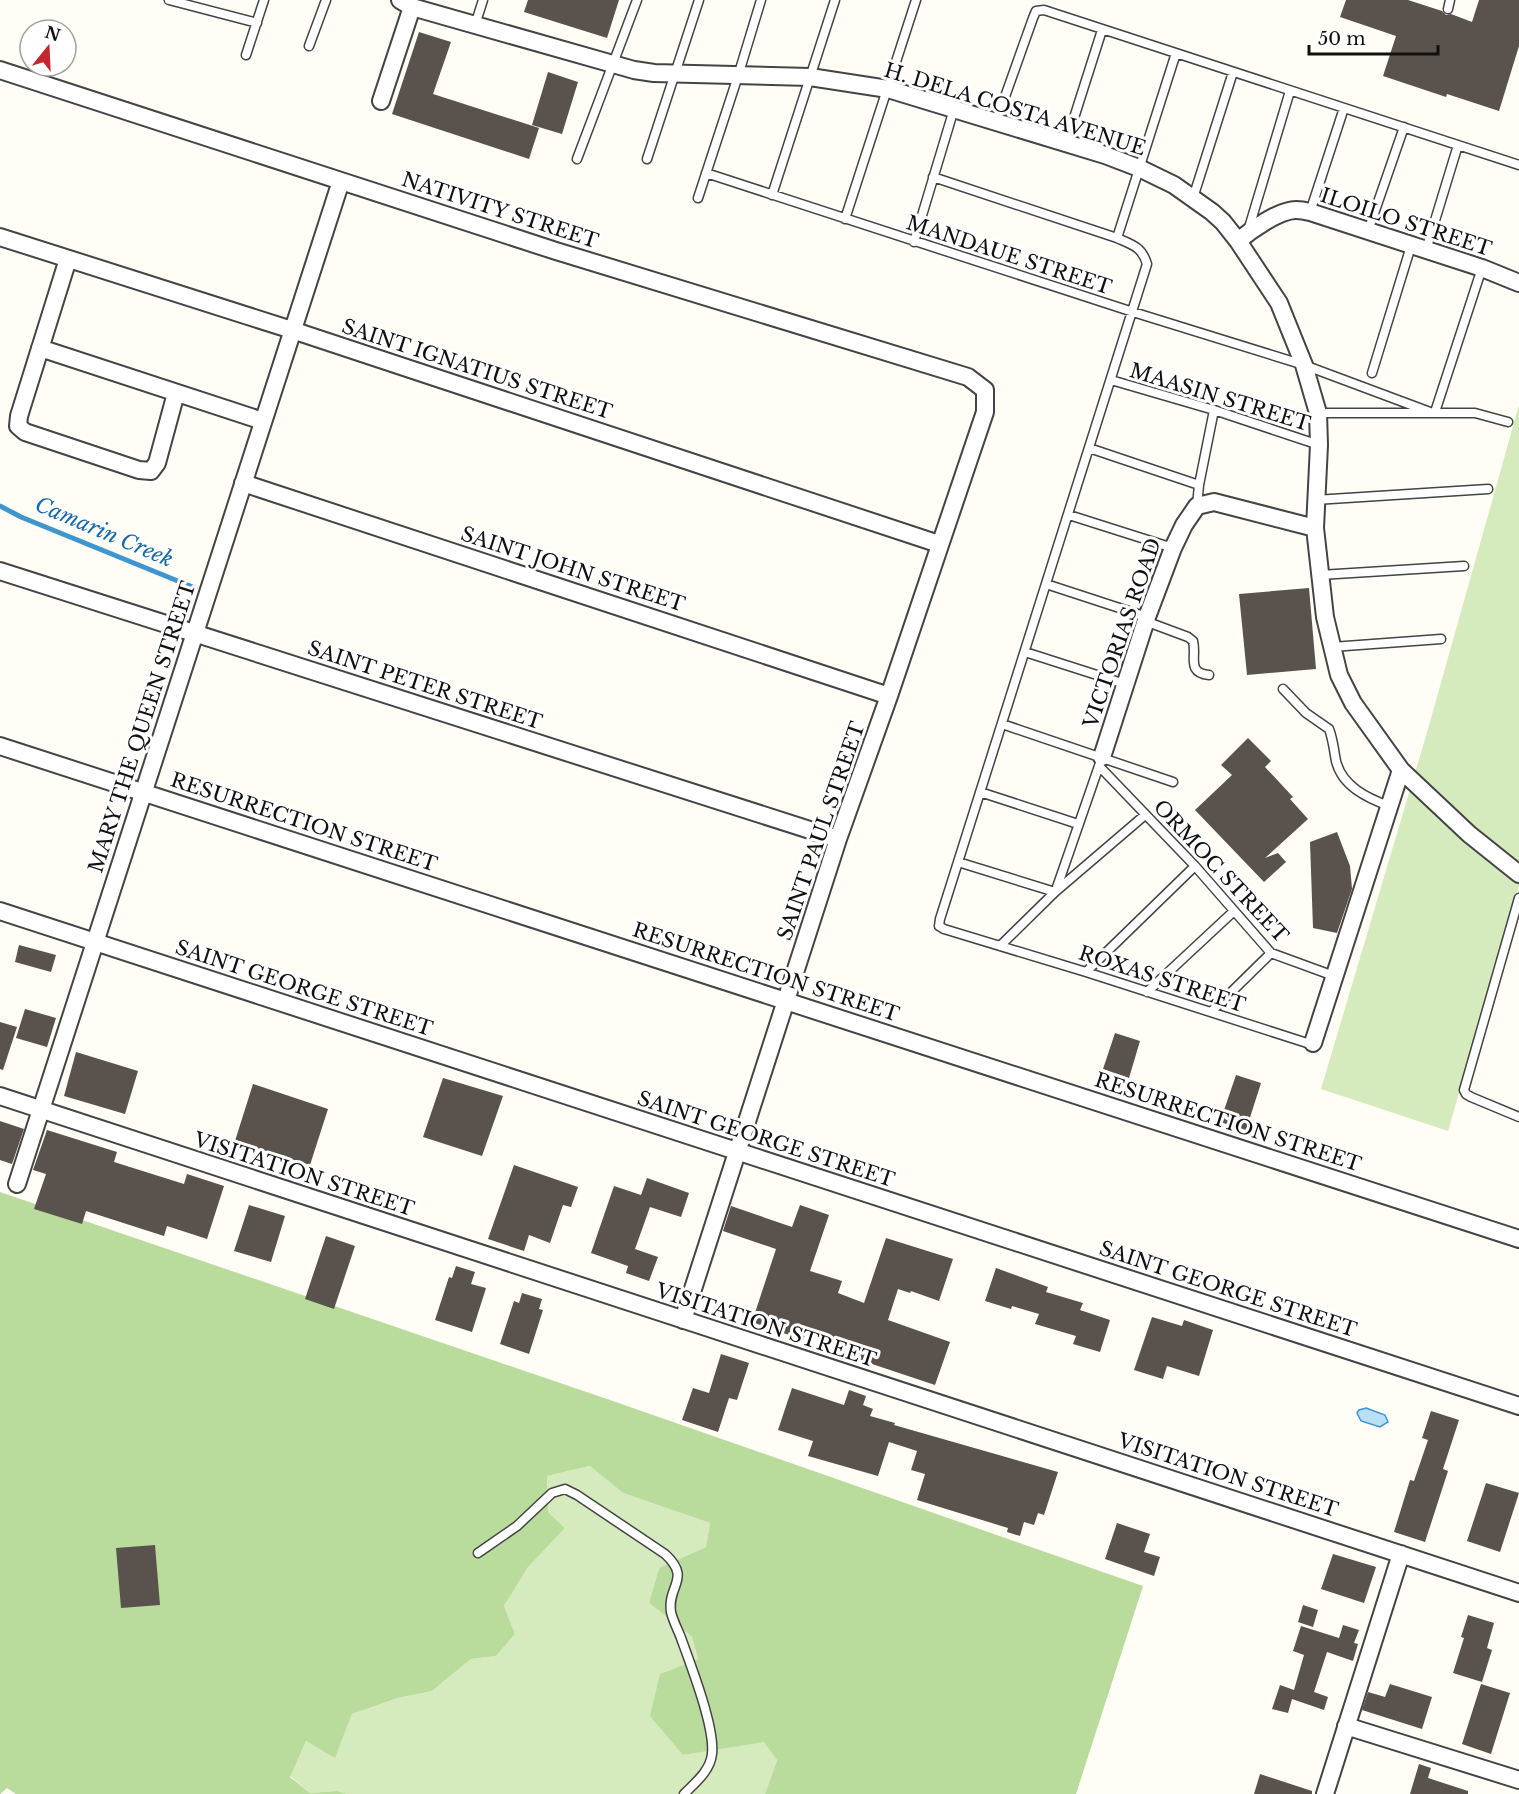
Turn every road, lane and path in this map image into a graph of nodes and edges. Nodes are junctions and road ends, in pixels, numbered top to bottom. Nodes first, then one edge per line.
1 (168, 0) edge
2 (264, 0) edge
3 (326, 0) edge
4 (483, 0) edge
5 (637, 0) edge
6 (699, 0) edge
7 (761, 0) edge
8 (835, 0) edge
9 (916, 0) edge
10 (1450, 0) edge
11 (186, 2) edge
12 (405, 2) edge
13 (1448, 9) dead end
14 (257, 23) junction
15 (474, 25) junction
16 (1102, 30) junction
17 (309, 46) dead end
18 (1176, 53) junction
19 (246, 55) dead end
20 (613, 65) junction
21 (0, 70) edge
22 (1233, 72) junction
23 (676, 73) junction
24 (738, 76) junction
25 (810, 77) junction
26 (888, 89) junction
27 (1290, 91) junction
28 (381, 101) dead end
29 (1344, 108) junction
30 (954, 109) junction
31 (996, 122) junction
32 (1404, 127) junction
33 (1066, 143) junction
34 (1458, 145) junction
35 (577, 159) dead end
36 (647, 159) dead end
37 (1519, 165) edge
38 (1139, 168) junction
39 (706, 172) junction
40 (933, 177) junction
41 (341, 181) junction
42 (772, 195) junction
43 (698, 198) dead end
44 (1193, 198) junction
45 (1310, 212) junction
46 (845, 219) junction
47 (1367, 232) junction
48 (0, 237) edge
49 (1117, 237) junction
50 (1242, 237) junction
51 (914, 242) junction
52 (1419, 248) junction
53 (68, 259) junction
54 (1482, 268) junction
55 (1519, 283) edge
56 (1133, 312) junction
57 (292, 330) junction
58 (40, 348) junction
59 (1304, 365) junction
60 (1372, 373) dead end
61 (1112, 380) junction
62 (986, 390) joint
63 (176, 393) junction
64 (1214, 410) junction
65 (1433, 412) junction
66 (1317, 413) junction
67 (263, 421) junction
68 (1508, 422) dead end
69 (1319, 445) junction
70 (1089, 448) junction
71 (243, 483) junction
72 (1199, 485) junction
73 (1488, 489) dead end
74 (1315, 500) junction
75 (1197, 506) junction
76 (1069, 515) junction
77 (1315, 528) junction
78 (939, 544) junction
79 (1173, 548) junction
80 (1464, 566) dead end
81 (0, 571) edge
82 (1320, 575) junction
83 (1046, 584) junction
84 (1146, 619) junction
85 (195, 633) junction
86 (1442, 639) dead end
87 (1331, 647) junction
88 (1025, 652) junction
89 (1209, 675) dead end
90 (1125, 684) junction
91 (1283, 689) dead end
92 (889, 696) junction
93 (1002, 724) junction
94 (0, 746) edge
95 (1100, 762) junction
96 (1401, 770) junction
97 (1173, 782) dead end
98 (143, 792) junction
99 (980, 792) junction
100 (1389, 806) junction
101 (1145, 814) junction
102 (1077, 824) junction
103 (838, 839) junction
104 (958, 862) junction
105 (1195, 866) junction
106 (1519, 874) edge
107 (1055, 892) junction
108 (1519, 898) edge
109 (0, 911) edge
110 (1234, 911) junction
111 (95, 942) junction
112 (1000, 946) junction
113 (1272, 953) junction
114 (1086, 972) junction
115 (1334, 976) junction
116 (1147, 992) junction
117 (786, 1000) junction
118 (1211, 1012) junction
119 (1313, 1042) joint
120 (0, 1096) edge
121 (41, 1110) junction
122 (1519, 1117) edge
123 (737, 1151) junction
124 (17, 1185) dead end
125 (1519, 1239) edge
126 (683, 1320) junction
127 (1519, 1406) edge
128 (478, 1553) dead end
129 (1401, 1554) junction
130 (1519, 1593) edge
131 (1346, 1726) junction
132 (1519, 1780) edge
133 (684, 1794) edge
134 (1325, 1794) edge

1 - 11 lane
2 - 14 lane
3 - 17 lane
4 - 15 lane
5 - 20 lane
6 - 23 lane
7 - 24 lane
8 - 25 lane
9 - 26 lane
10 - 13 lane
11 - 14 lane
12 - 15 street, H. DELA COSTA AVENUE
12 - 28 street
14 - 19 lane
15 - 20 street, H. DELA COSTA AVENUE
16 - 18 lane
16 - 31 lane
16 - 33 lane
18 - 22 lane
18 - 38 lane
20 - 23 street, H. DELA COSTA AVENUE
20 - 35 lane
21 - 41 street, NATIVITY STREET
22 - 27 lane
22 - 44 lane
23 - 24 street, H. DELA COSTA AVENUE
23 - 36 lane
24 - 25 street, H. DELA COSTA AVENUE
24 - 39 lane
25 - 26 street, H. DELA COSTA AVENUE
25 - 42 lane
26 - 30 street, H. DELA COSTA AVENUE
26 - 46 lane
27 - 29 lane
27 - 50 lane
29 - 32 lane
29 - 45 lane
30 - 31 street, H. DELA COSTA AVENUE
30 - 40 lane
31 - 33 street, H. DELA COSTA AVENUE
32 - 34 lane
32 - 47 lane
33 - 38 street, H. DELA COSTA AVENUE
34 - 37 lane
34 - 52 lane
38 - 44 street, H. DELA COSTA AVENUE
38 - 49 lane
39 - 42 lane, MANDAUE STREET
39 - 43 lane
40 - 49 lane
40 - 51 lane
41 - 57 street, MARY THE QUEEN STREET
41 - 62 street, NATIVITY STREET
42 - 46 lane, MANDAUE STREET
44 - 50 street, H. DELA COSTA AVENUE
45 - 47 street, ILOILO STREET
45 - 50 street, ILOILO STREET
46 - 51 lane, MANDAUE STREET
47 - 52 street, ILOILO STREET
48 - 53 street, SAINT IGNATIUS STREET
49 - 56 lane
50 - 59 street, H. DELA COSTA AVENUE
51 - 56 lane, MANDAUE STREET
52 - 54 street, ILOILO STREET
52 - 60 lane
53 - 57 street, SAINT IGNATIUS STREET
53 - 58 street
54 - 55 street, ILOILO STREET
54 - 65 lane
56 - 59 lane, MANDAUE STREET
56 - 61 lane
57 - 67 street, MARY THE QUEEN STREET
57 - 78 street, SAINT IGNATIUS STREET
58 - 63 street
58 - 63 street
59 - 65 lane, MANDAUE STREET
59 - 66 street, H. DELA COSTA AVENUE
61 - 64 lane, MAASIN STREET
61 - 70 lane
62 - 78 street, SAINT PAUL STREET
63 - 67 street
64 - 69 lane, MAASIN STREET
64 - 72 lane
65 - 66 lane
65 - 68 lane
66 - 69 street, H. DELA COSTA AVENUE
67 - 71 street, MARY THE QUEEN STREET
69 - 74 street, H. DELA COSTA AVENUE
70 - 72 lane
70 - 76 lane
71 - 85 street, MARY THE QUEEN STREET
71 - 92 street, SAINT JOHN STREET
72 - 75 lane
73 - 74 lane
74 - 77 street, H. DELA COSTA AVENUE
75 - 77 street
75 - 79 street, VICTORIAS ROAD
76 - 79 lane
76 - 83 lane
77 - 82 street, H. DELA COSTA AVENUE
78 - 92 street, SAINT PAUL STREET
79 - 84 street, VICTORIAS ROAD
80 - 82 lane
81 - 85 street, SAINT PETER STREET
82 - 87 street, H. DELA COSTA AVENUE
83 - 84 lane
83 - 88 lane
84 - 89 lane
84 - 90 street, VICTORIAS ROAD
85 - 98 street, MARY THE QUEEN STREET
85 - 103 street, SAINT PETER STREET
86 - 87 lane
87 - 96 street, H. DELA COSTA AVENUE
88 - 90 lane
88 - 93 lane
90 - 95 street, VICTORIAS ROAD
91 - 100 lane
92 - 103 street, SAINT PAUL STREET
93 - 95 lane
93 - 99 lane
94 - 98 street, RESURRECTION STREET
95 - 97 lane
95 - 101 lane, ORMOC STREET
95 - 102 lane
96 - 100 street
96 - 106 street, H. DELA COSTA AVENUE
98 - 111 street, MARY THE QUEEN STREET
98 - 117 street, RESURRECTION STREET
99 - 102 lane
99 - 104 lane
100 - 115 street
101 - 105 lane, ORMOC STREET
101 - 107 lane
102 - 107 lane
103 - 117 street, SAINT PAUL STREET
104 - 107 lane
104 - 112 lane, ROXAS STREET
105 - 110 lane, ORMOC STREET
105 - 114 lane
107 - 112 lane
108 - 122 lane
109 - 111 street, SAINT GEORGE STREET
110 - 113 lane, ORMOC STREET
110 - 116 lane
111 - 121 street, MARY THE QUEEN STREET
111 - 123 street, SAINT GEORGE STREET
112 - 114 lane, ROXAS STREET
113 - 115 lane, ORMOC STREET
113 - 118 lane
114 - 116 lane, ROXAS STREET
115 - 119 street
116 - 118 lane, ROXAS STREET
117 - 123 street, SAINT PAUL STREET
117 - 125 street, RESURRECTION STREET
118 - 119 lane, ROXAS STREET
120 - 121 street, VISITATION STREET
121 - 124 street, MARY THE QUEEN STREET
121 - 126 street, VISITATION STREET
123 - 126 street, SAINT PAUL STREET
123 - 127 street, SAINT GEORGE STREET
126 - 129 street, VISITATION STREET
128 - 133 lane
129 - 130 street, VISITATION STREET
129 - 131 street
131 - 132 street
131 - 134 street

